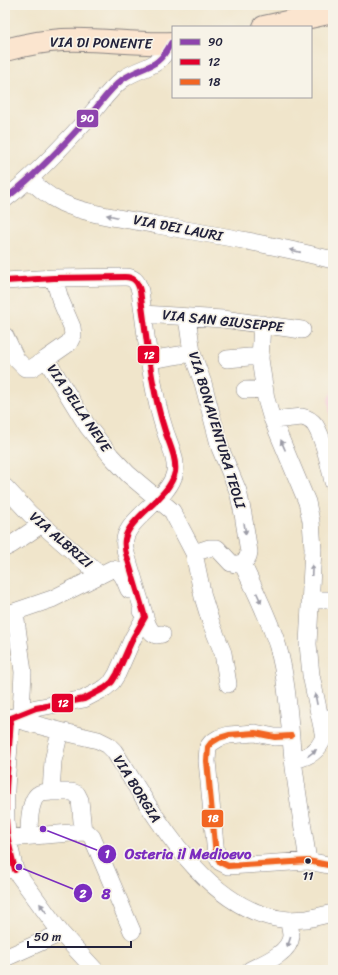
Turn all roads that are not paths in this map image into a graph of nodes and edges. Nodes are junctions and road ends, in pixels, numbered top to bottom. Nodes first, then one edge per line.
1 (333, 12) edge
2 (269, 26) edge
3 (172, 43) edge
4 (5, 50) edge
5 (30, 179) junction
6 (5, 199) edge
7 (333, 260) edge
8 (54, 278) junction
9 (5, 281) edge
10 (143, 314) junction
11 (187, 317) junction
12 (262, 324) junction
13 (302, 330) dead end
14 (5, 336) edge
15 (192, 353) junction
16 (260, 356) junction
17 (46, 359) junction
18 (227, 359) dead end
19 (149, 360) junction
20 (245, 390) dead end
21 (264, 390) junction
22 (273, 420) junction
23 (333, 482) edge
24 (5, 488) edge
25 (158, 499) junction
26 (42, 524) junction
27 (5, 548) edge
28 (194, 553) junction
29 (242, 563) junction
30 (100, 575) junction
31 (310, 600) junction
32 (333, 600) edge
33 (10, 614) edge
34 (145, 617) junction
35 (162, 634) dead end
36 (228, 684) dead end
37 (13, 715) edge
38 (333, 716) edge
39 (60, 731) junction
40 (291, 736) junction
41 (324, 737) junction
42 (293, 760) junction
43 (51, 792) junction
44 (83, 832) junction
45 (29, 836) junction
46 (8, 838) junction
47 (308, 861) junction
48 (333, 866) edge
49 (10, 869) edge
50 (333, 914) edge
51 (289, 920) junction
52 (132, 931) dead end
53 (60, 933) junction
54 (5, 958) edge
55 (95, 970) edge
56 (250, 970) edge

1 - 2 main road
3 - 4 main road, VIA DI PONENTE
3 - 5 street
5 - 6 street
7 -> 5 street, VIA DEI LAURI
8 - 9 street
8 - 10 street
8 - 17 street
10 - 11 street, VIA SAN GIUSEPPE
10 - 19 street
11 - 12 street, VIA SAN GIUSEPPE
11 - 15 street, VIA BONAVENTURA TEOLI
12 - 13 street, VIA SAN GIUSEPPE
12 - 16 street
14 - 17 street, VIA DELLA NEVE
15 - 19 street
15 -> 29 street, VIA BONAVENTURA TEOLI
16 - 18 street
16 - 21 street
17 - 25 street, VIA DELLA NEVE
19 - 25 street
20 - 21 street
21 - 22 street
22 - 23 street
31 -> 22 street
24 - 26 street, VIA ALBRIZI
25 - 28 street, VIA DELLA NEVE
25 - 34 street
26 - 27 street
26 - 30 street, VIA ALBRIZI
28 - 29 street
28 - 36 street, VIA DELLA NEVE
29 -> 40 street
30 - 33 street
30 - 34 street
31 - 32 street
41 -> 31 street
33 - 37 street
34 - 35 street
34 - 37 street
37 - 39 street, VIA BORGIA
37 - 46 street
38 - 41 street
39 - 43 street
39 - 51 street, VIA BORGIA
40 - 42 street
40 - 47 street
42 -> 41 street
42 - 47 street
43 - 44 street
43 - 45 street
44 - 45 street
44 - 52 street
45 - 46 street
46 - 49 street
47 - 48 street
53 -> 49 street
50 - 51 street, VIA BORGIA
51 -> 56 street
53 - 54 street
53 - 55 street

